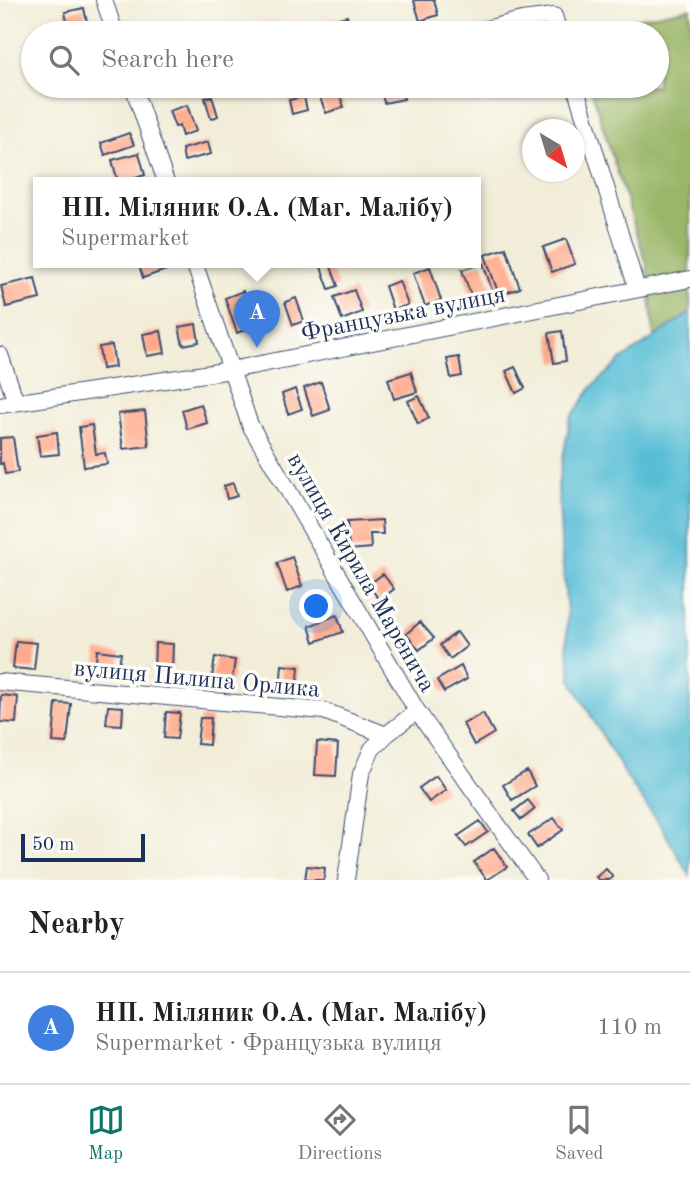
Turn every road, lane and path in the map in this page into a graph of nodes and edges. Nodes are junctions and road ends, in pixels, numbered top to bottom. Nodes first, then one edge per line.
1 (104, 0) edge
2 (552, 8) edge
3 (111, 21) edge
4 (518, 21) edge
5 (137, 98) edge
6 (579, 98) edge
7 (164, 177) edge
8 (196, 268) edge
9 (690, 279) edge
10 (637, 289) junction
11 (0, 355) edge
12 (231, 370) junction
13 (8, 403) edge
14 (0, 682) edge
15 (417, 711) junction
16 (386, 736) junction
17 (346, 880) edge
18 (537, 880) edge

1 - 3 street
2 - 4 street
5 - 7 street
6 - 10 street
8 - 12 street, вулиця Кирила Маренича
9 - 10 street, Французька вулиця
10 - 12 street, Французька вулиця
11 - 13 street
12 - 13 street, Французька вулиця
12 - 15 street, вулиця Кирила Маренича
14 - 16 street, вулиця Пилипа Орлика
15 - 16 street
15 - 18 street, вулиця Кирила Маренича
16 - 17 street

